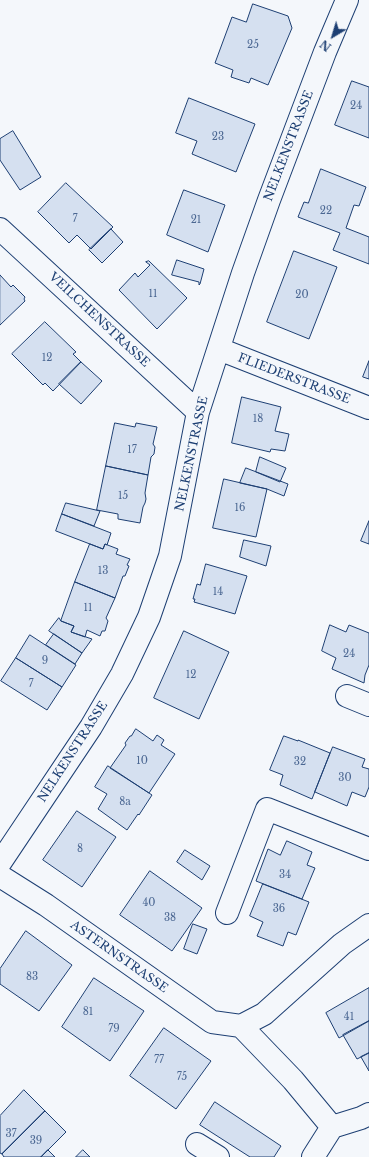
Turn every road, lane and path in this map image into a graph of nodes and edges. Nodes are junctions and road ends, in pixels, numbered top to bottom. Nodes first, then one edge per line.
1 (346, 0) edge
2 (0, 229) edge
3 (219, 350) junction
4 (369, 408) edge
5 (198, 412) junction
6 (347, 696) dead end
7 (369, 705) edge
8 (369, 849) edge
9 (0, 863) edge
10 (0, 876) edge
11 (227, 913) dead end
12 (369, 925) edge
13 (241, 1026) junction
14 (369, 1114) edge
15 (332, 1127) junction
16 (197, 1144) dead end
17 (218, 1157) edge
18 (313, 1157) edge

1 - 3 street, NELKENSTRASSE
2 - 5 street, VEILCHENSTRASSE
3 - 4 street, FLIEDERSTRASSE
3 - 5 street, NELKENSTRASSE
5 - 9 street, NELKENSTRASSE
6 - 7 street
8 - 11 street
10 - 13 street, ASTERNSTRASSE
12 - 13 street
13 - 15 street
14 - 15 street
15 - 18 street
16 - 17 street

